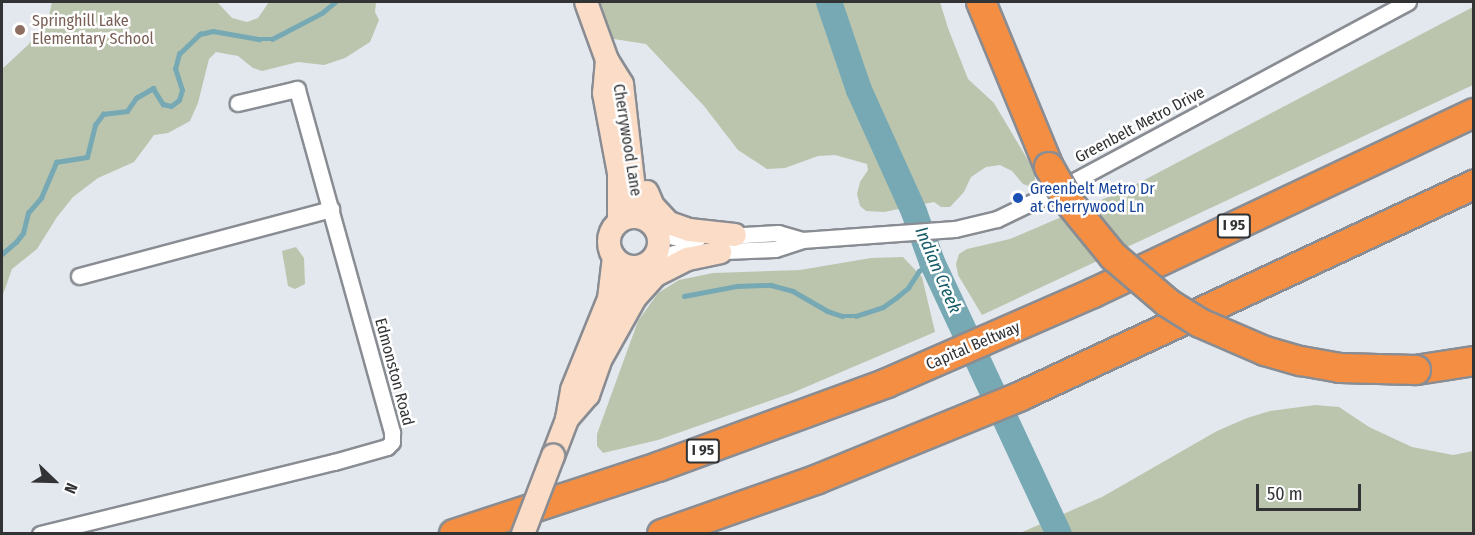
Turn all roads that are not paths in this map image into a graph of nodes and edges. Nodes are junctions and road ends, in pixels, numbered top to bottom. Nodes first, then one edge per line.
1 (586, 2) edge
2 (981, 2) edge
3 (1408, 2) edge
4 (607, 60) junction
5 (238, 104) dead end
6 (1473, 113) edge
7 (626, 123) junction
8 (1473, 185) edge
9 (331, 209) junction
10 (619, 221) junction
11 (653, 226) junction
12 (735, 235) junction
13 (801, 240) junction
14 (720, 252) junction
15 (614, 257) junction
16 (647, 262) junction
17 (79, 276) dead end
18 (602, 357) junction
19 (1473, 361) edge
20 (567, 418) junction
21 (40, 534) edge
22 (454, 534) edge
23 (523, 534) edge
24 (662, 534) edge

1 - 4 street, Cherrywood Lane
2 - 19 highway, bridge
3 - 13 street, Greenbelt Metro Drive
4 - 7 street, Cherrywood Lane
4 - 10 street, Cherrywood Lane
5 - 9 street, Edmonston Road
6 - 22 highway, Capital Beltway / I 95
7 - 11 street, Cherrywood Lane
7 - 12 street
8 - 24 highway
9 - 17 street
9 - 21 street, Edmonston Road
10 - 11 street
10 - 15 street
11 - 12 street, Greenbelt Metro Drive
11 - 16 street
12 - 13 street, Greenbelt Metro Drive
13 - 14 street, Greenbelt Metro Drive
14 - 16 street, Greenbelt Metro Drive
14 - 18 street
15 - 16 street
15 - 20 street
16 - 18 street
18 - 20 street
20 - 23 street, bridge

